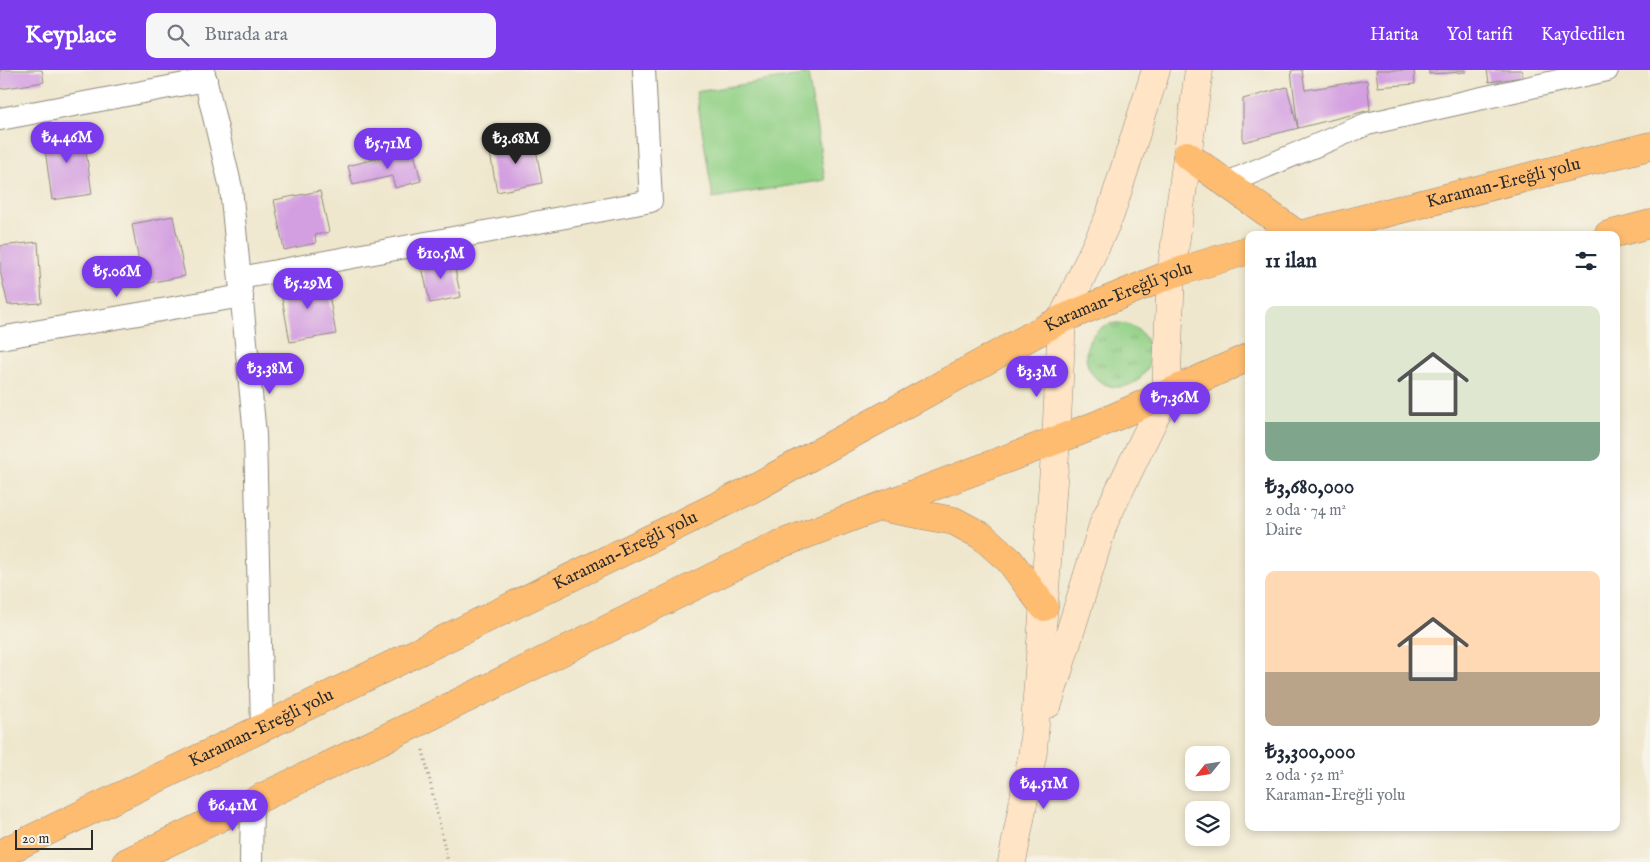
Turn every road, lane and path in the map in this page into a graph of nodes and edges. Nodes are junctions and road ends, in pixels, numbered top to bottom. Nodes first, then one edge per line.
1 (644, 70) edge
2 (1156, 70) edge
3 (1199, 70) edge
4 (1607, 70) edge
5 (204, 75) edge
6 (0, 119) edge
7 (1650, 146) edge
8 (1187, 155) junction
9 (1227, 183) junction
10 (1650, 224) edge
11 (1293, 231) edge
12 (1315, 231) edge
13 (1620, 232) edge
14 (1245, 251) edge
15 (1171, 274) junction
16 (241, 287) junction
17 (1062, 319) junction
18 (0, 338) edge
19 (1245, 359) edge
20 (1166, 394) junction
21 (1056, 441) junction
22 (880, 507) junction
23 (1044, 607) junction
24 (417, 723) junction
25 (262, 728) junction
26 (1033, 751) junction
27 (252, 802) junction
28 (0, 854) edge
29 (127, 862) edge
30 (251, 862) edge
31 (448, 862) edge
32 (1012, 862) edge

1 - 16 street
2 - 17 main road
3 - 8 main road
4 - 9 street
5 - 6 street
5 - 16 street
7 - 12 highway, Karaman-Ereğli yolu
8 - 9 highway
8 - 15 main road
9 - 11 highway
10 - 13 highway
14 - 15 highway, Karaman-Ereğli yolu
15 - 17 highway, Karaman-Ereğli yolu
15 - 20 main road
16 - 18 street
16 - 25 street
17 - 21 main road
17 - 25 highway, Karaman-Ereğli yolu
19 - 20 highway
20 - 21 highway
20 - 26 main road
21 - 22 highway
21 - 23 main road
22 - 23 highway
22 - 24 highway
23 - 26 main road
24 - 27 highway
24 - 31 path
25 - 28 highway, Karaman-Ereğli yolu
26 - 32 main road
27 - 29 highway
27 - 30 street

